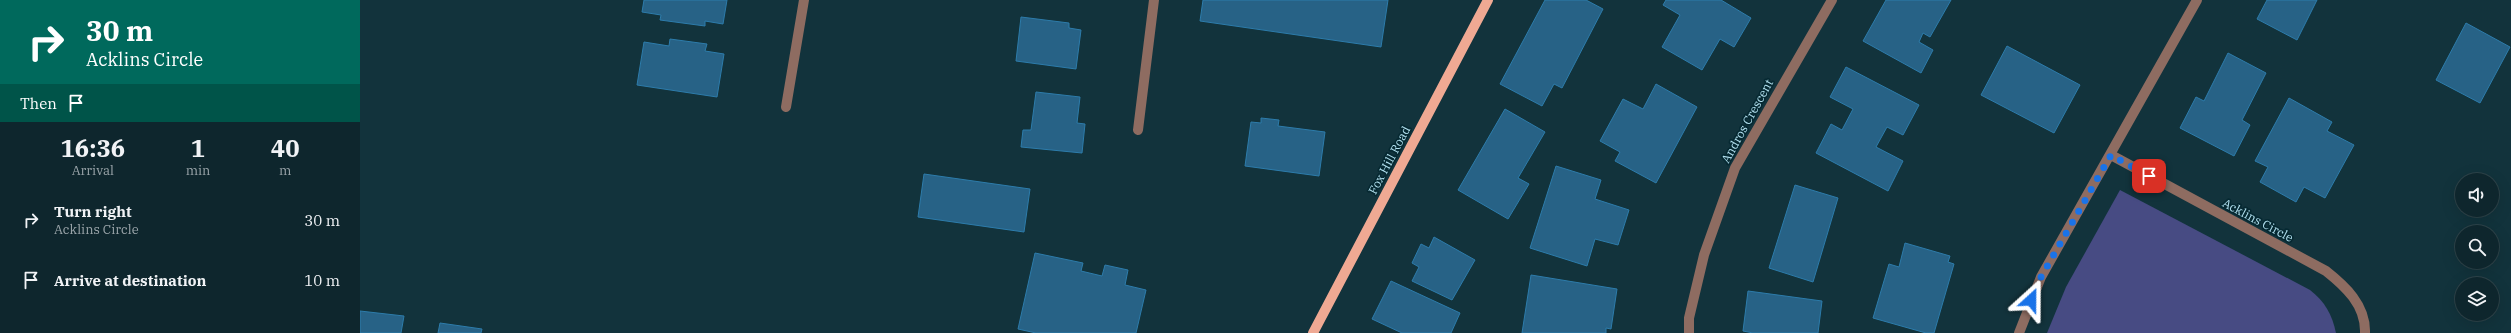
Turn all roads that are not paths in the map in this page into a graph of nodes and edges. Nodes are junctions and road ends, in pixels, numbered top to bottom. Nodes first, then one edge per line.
1 (804, 0) edge
2 (1154, 0) edge
3 (1488, 0) edge
4 (1832, 0) edge
5 (2197, 0) edge
6 (786, 107) dead end
7 (1138, 130) dead end
8 (2111, 155) junction
9 (1313, 333) edge
10 (1689, 333) edge
11 (2020, 333) edge
12 (2365, 333) edge

1 - 6 street
2 - 7 street
3 - 9 main road, Fox Hill Road
4 - 10 street, Andros Crescent
5 - 8 street
8 - 11 street
8 - 12 street, Acklins Circle

